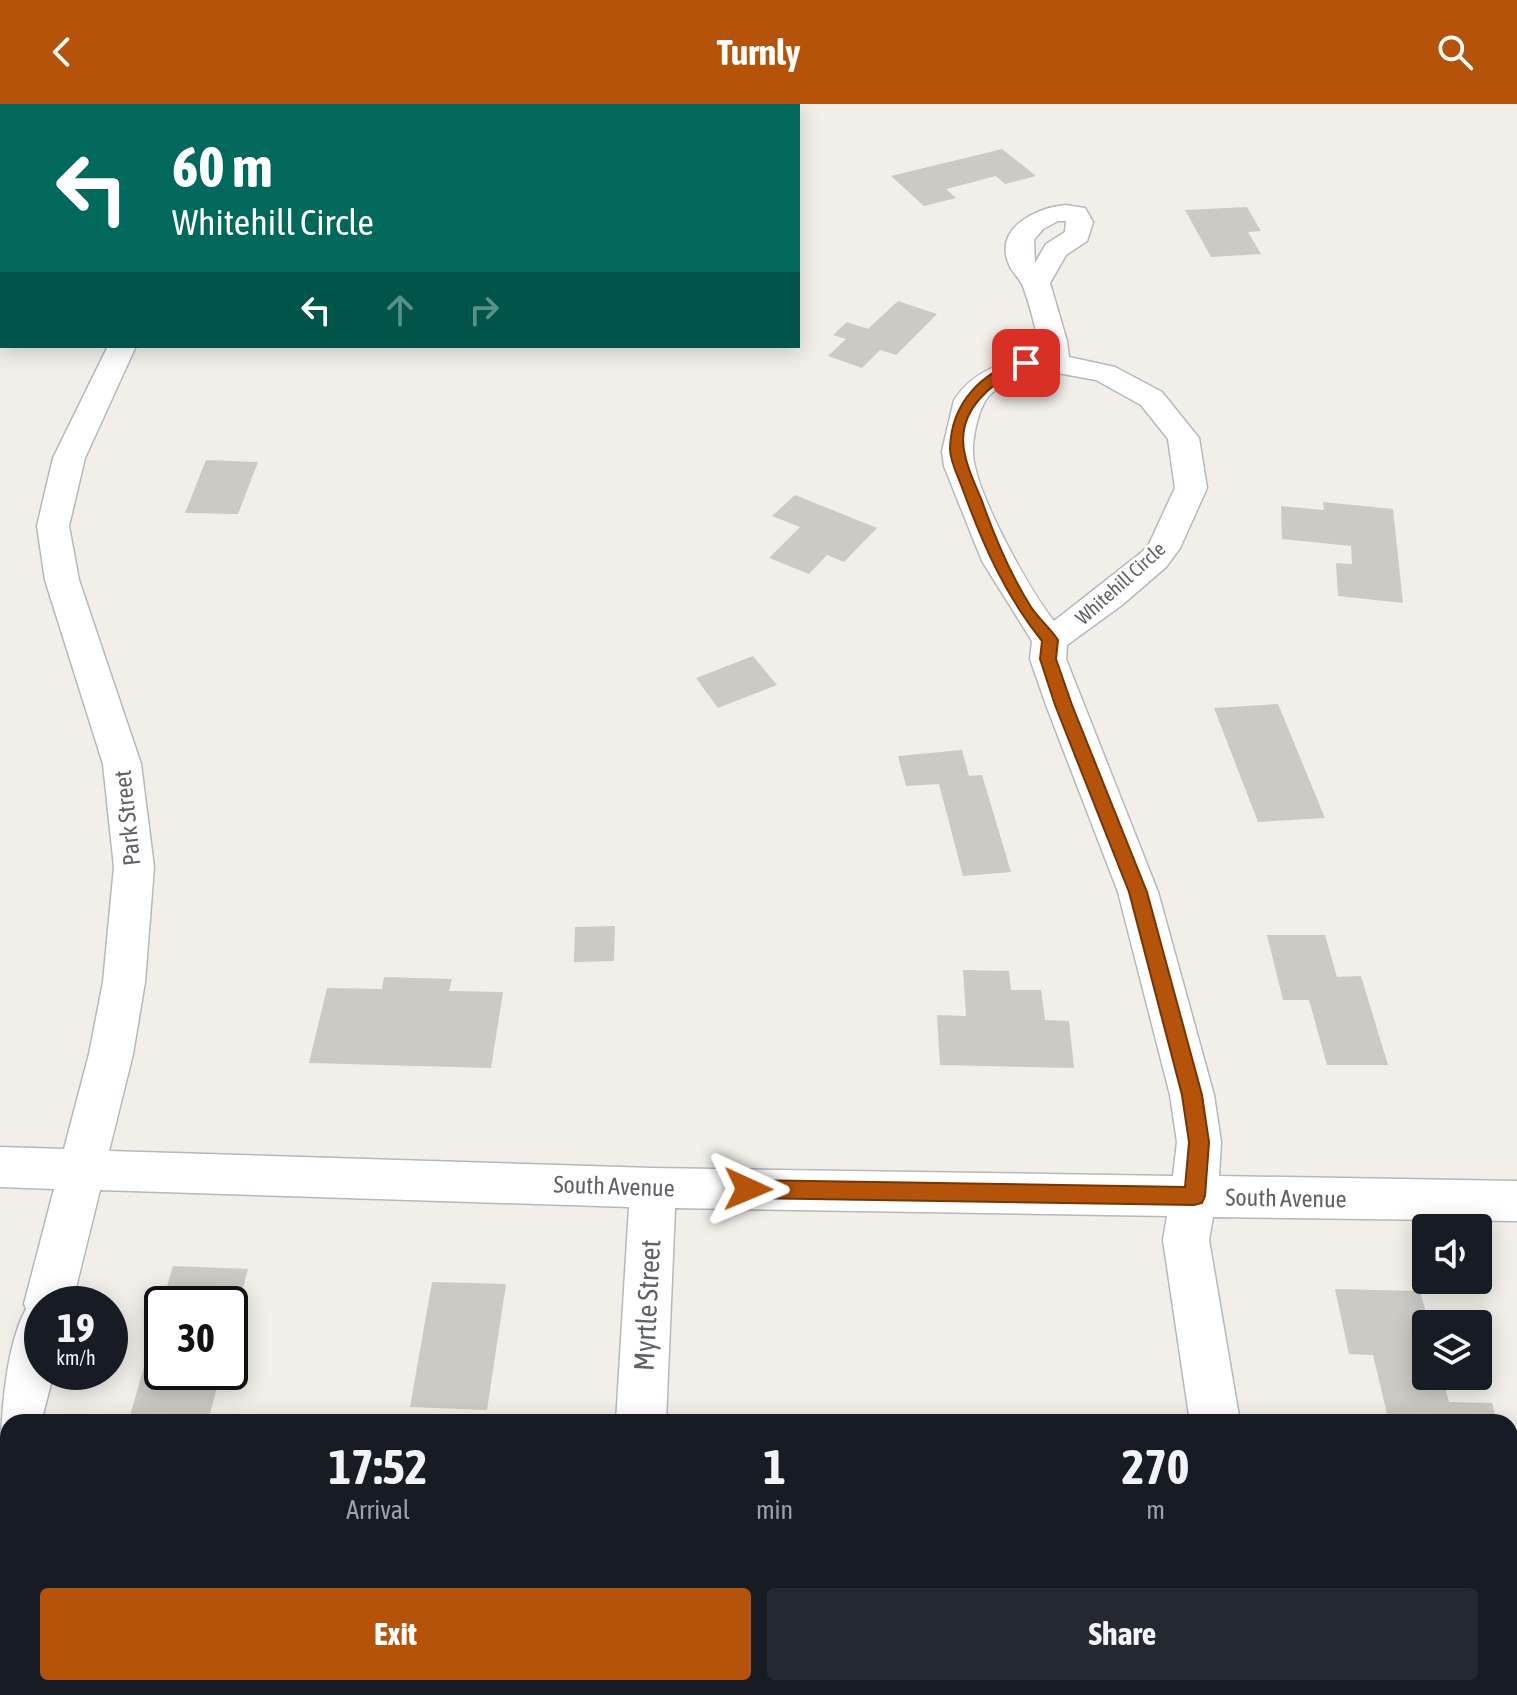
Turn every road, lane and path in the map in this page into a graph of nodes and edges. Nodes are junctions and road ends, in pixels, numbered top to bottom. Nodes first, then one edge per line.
1 (1036, 283) dead end
2 (121, 348) edge
3 (1055, 362) junction
4 (1050, 640) junction
5 (0, 1167) edge
6 (82, 1171) junction
7 (653, 1188) junction
8 (1194, 1196) junction
9 (1517, 1201) edge
10 (53, 1286) edge
11 (25, 1390) edge
12 (18, 1414) edge
13 (641, 1414) edge
14 (1214, 1414) edge

1 - 3 street
2 - 6 street, Park Street
3 - 4 street, Whitehill Circle
3 - 4 street, Whitehill Circle
4 - 8 street, Whitehill Circle
5 - 6 street, South Avenue
6 - 7 street, South Avenue
6 - 10 street, Park Street
7 - 8 street, South Avenue
7 - 13 street, Myrtle Street
8 - 9 street, South Avenue
8 - 14 street, Whitehill Circle
11 - 12 street

